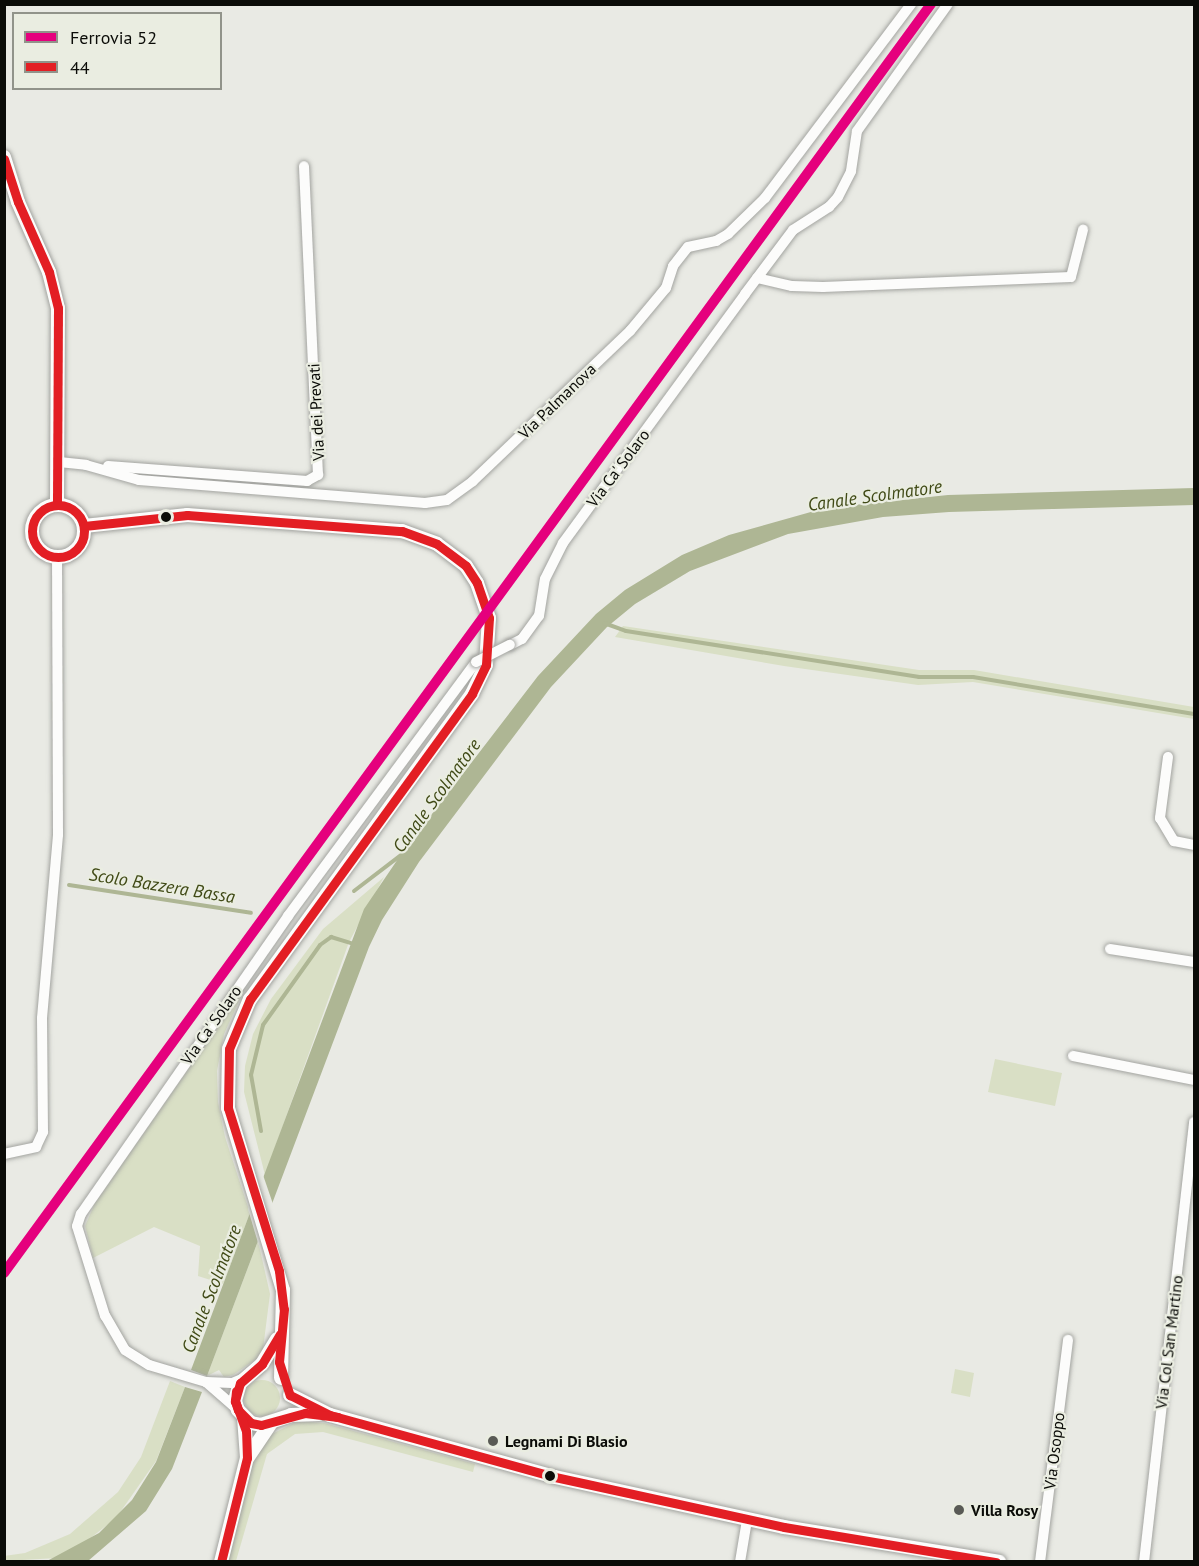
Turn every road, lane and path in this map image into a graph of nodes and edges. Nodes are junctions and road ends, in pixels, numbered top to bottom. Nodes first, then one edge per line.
1 (911, 4) edge
2 (948, 4) edge
3 (4, 157) edge
4 (304, 166) dead end
5 (1083, 230) dead end
6 (757, 278) junction
7 (59, 462) junction
8 (102, 469) junction
9 (57, 504) junction
10 (84, 526) junction
11 (57, 557) junction
12 (1168, 757) dead end
13 (1194, 845) edge
14 (1110, 949) dead end
15 (1194, 962) edge
16 (1073, 1056) dead end
17 (1194, 1080) edge
18 (1194, 1122) edge
19 (4, 1154) edge
20 (280, 1334) junction
21 (1068, 1340) dead end
22 (249, 1375) junction
23 (281, 1378) junction
24 (206, 1382) junction
25 (290, 1395) junction
26 (241, 1414) junction
27 (330, 1415) junction
28 (274, 1422) junction
29 (247, 1458) junction
30 (747, 1520) junction
31 (220, 1562) edge
32 (740, 1562) edge
33 (999, 1562) edge
34 (1040, 1562) edge
35 (1144, 1562) edge

1 - 8 street, Via Palmanova
2 - 6 street, Via Ca' Solaro
3 - 7 street
4 - 8 street, Via dei Prevati
5 - 6 street
6 - 24 street, Via Ca' Solaro, bridge
7 - 8 street, Via Palmanova
7 - 9 street
9 - 10 street
9 - 11 street
10 - 11 street
10 - 20 street, Via Ca' Solaro
11 - 19 street
12 - 13 street
14 - 15 street
16 - 17 street
18 - 35 street, Via Col San Martino
20 - 22 street, Via Ca' Solaro
20 - 23 street, Via Ca' Solaro
21 - 34 street, Via Osoppo
22 - 23 street, Via Ca' Solaro
22 - 24 street, Via Ca' Solaro
22 - 26 street, Via Ca' Solaro
23 - 25 street, Via Ca' Solaro
24 - 26 street, Via Ca' Solaro
25 - 27 street, Via Ca' Solaro
25 - 28 street
26 - 28 street, Via Ca' Solaro
26 - 29 street
27 - 28 street, Via Ca' Solaro
27 - 30 street, Via Ca' Solaro
28 - 29 street
29 - 31 street
30 - 32 street
30 - 33 street, Via Ca' Solaro

